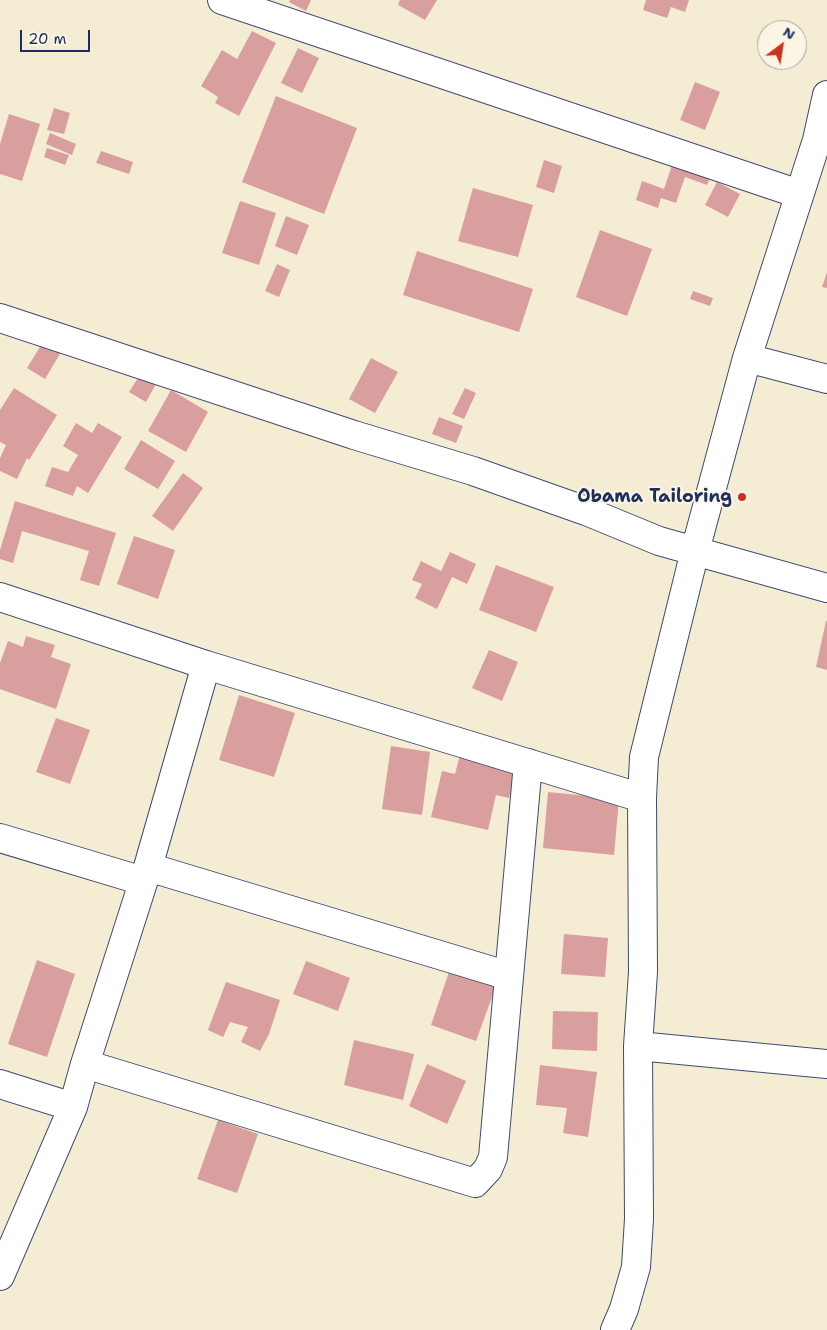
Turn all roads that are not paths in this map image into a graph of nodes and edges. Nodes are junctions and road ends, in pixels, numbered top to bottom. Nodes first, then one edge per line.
1 (222, 0) edge
2 (827, 94) edge
3 (822, 141) edge
4 (799, 194) junction
5 (0, 318) edge
6 (747, 358) junction
7 (827, 379) edge
8 (695, 552) junction
9 (827, 588) edge
10 (0, 597) edge
11 (206, 664) junction
12 (528, 763) junction
13 (642, 798) junction
14 (0, 838) edge
15 (146, 874) junction
16 (509, 976) junction
17 (638, 1046) junction
18 (84, 1064) junction
19 (827, 1064) edge
20 (0, 1084) edge
21 (73, 1107) junction
22 (0, 1276) edge
23 (615, 1330) edge

1 - 4 street
2 - 3 street
3 - 4 street
4 - 6 street
5 - 8 street
6 - 7 street
6 - 8 street
8 - 9 street
8 - 13 street
10 - 11 street
11 - 12 street
11 - 15 street
12 - 13 street
12 - 16 street
13 - 17 street
14 - 15 street
15 - 16 street
15 - 18 street
16 - 18 street
17 - 19 street
17 - 23 street
18 - 21 street
20 - 21 street
21 - 22 street

